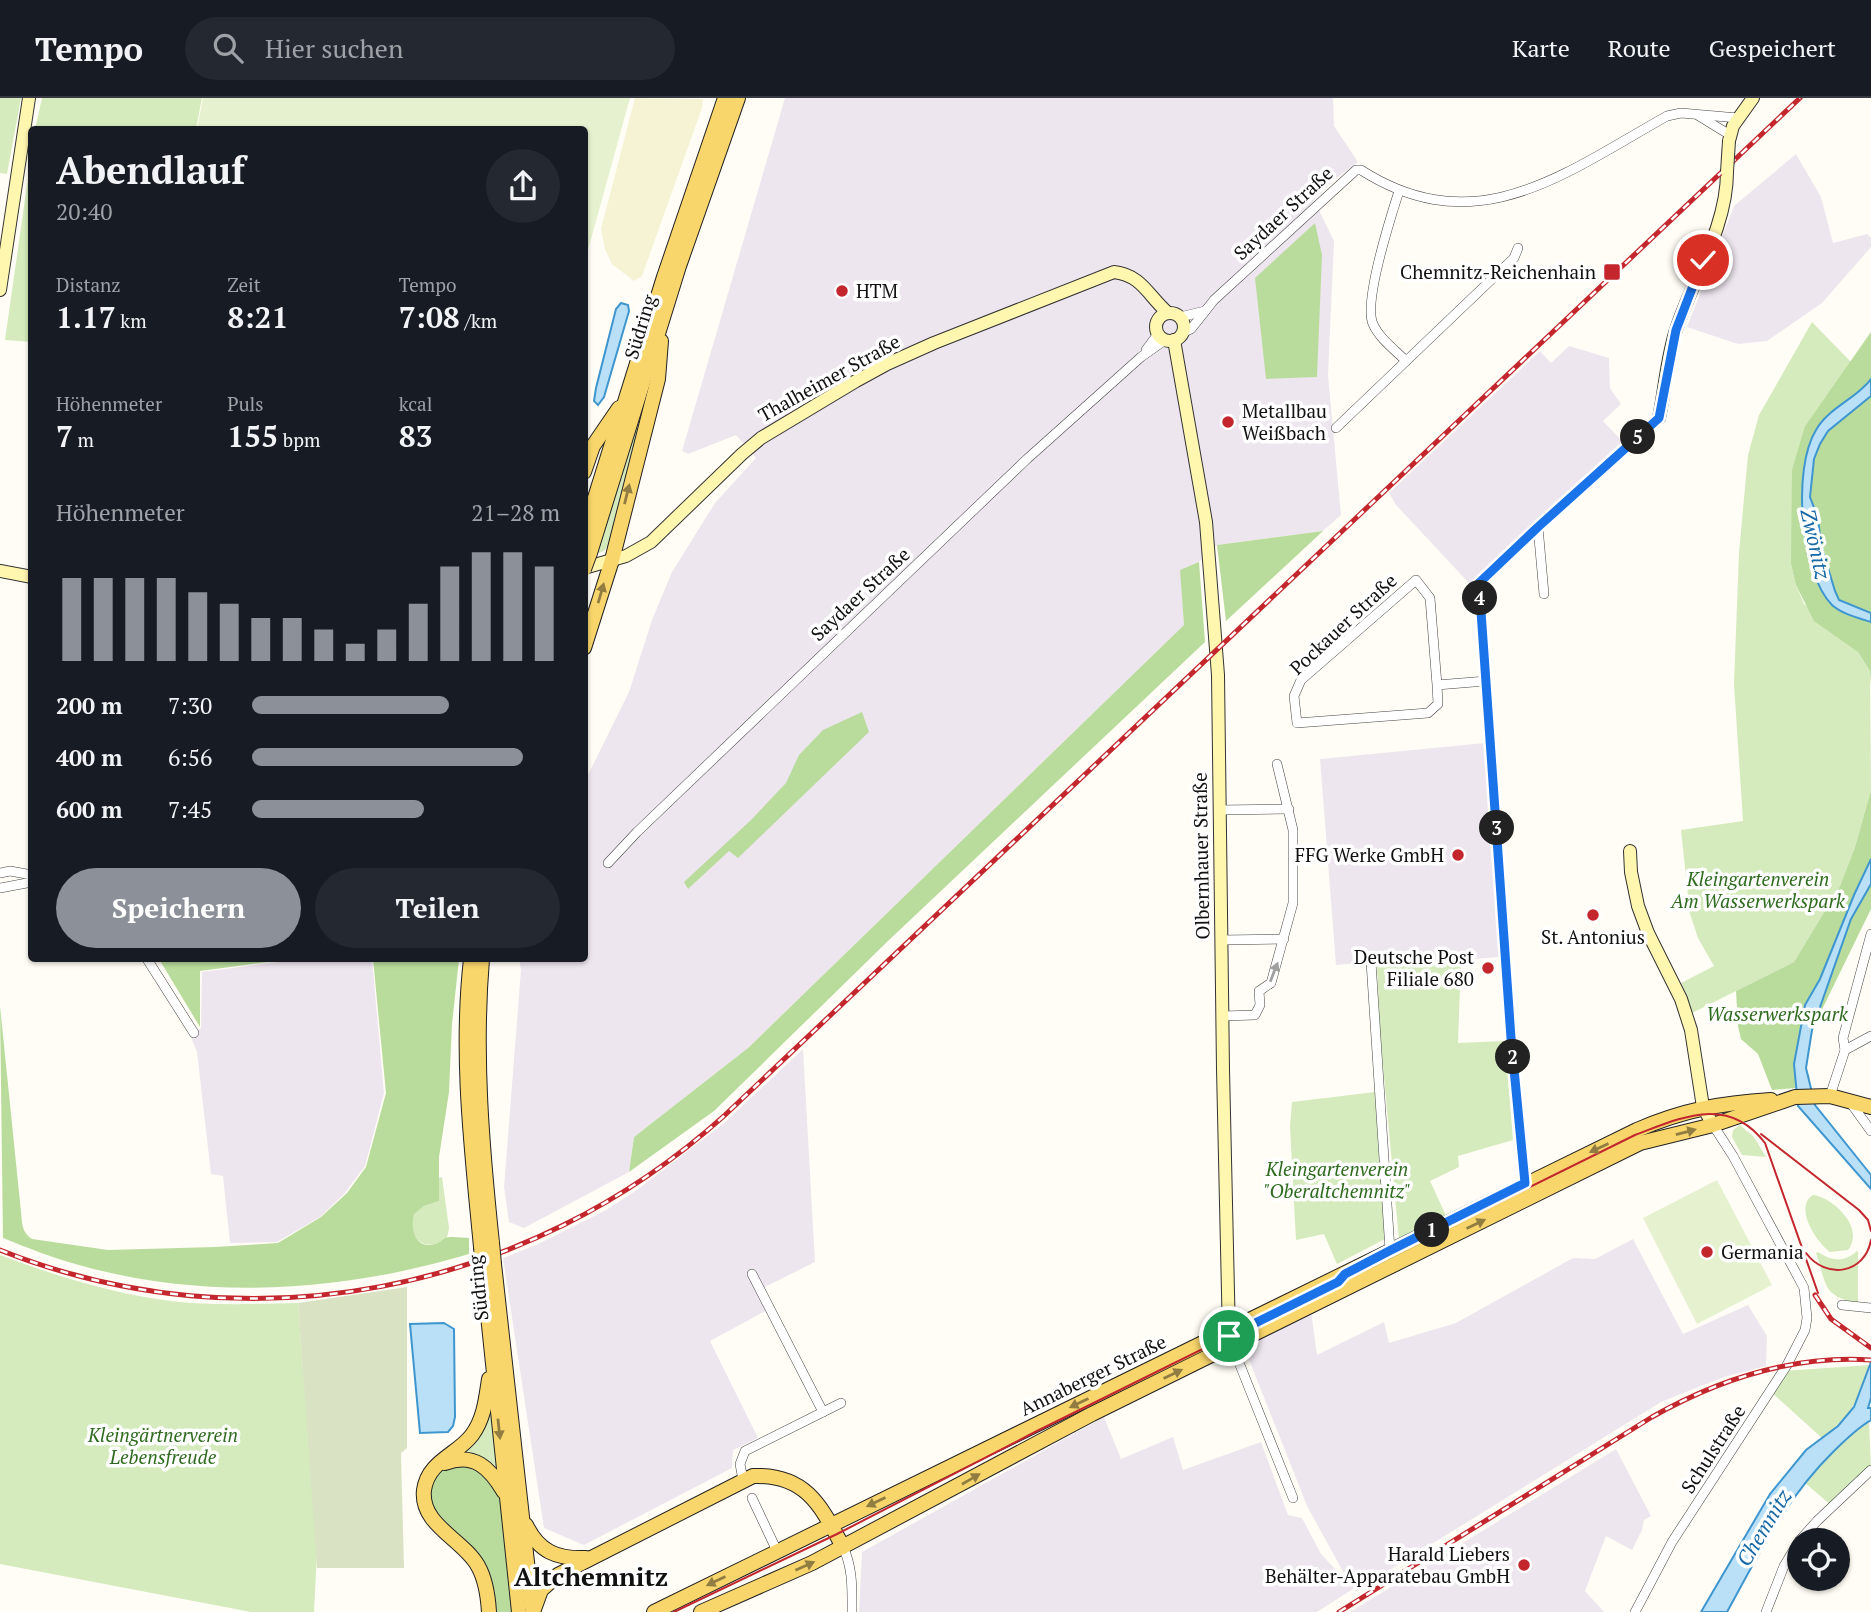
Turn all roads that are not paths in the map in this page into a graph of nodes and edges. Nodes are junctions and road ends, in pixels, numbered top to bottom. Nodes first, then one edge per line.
1 (29, 98) edge
2 (725, 98) edge
3 (738, 98) edge
4 (1753, 98) edge
5 (1697, 115) junction
6 (1738, 118) junction
7 (1729, 138) junction
8 (1399, 191) junction
9 (1518, 248) dead end
10 (0, 290) edge
11 (1205, 311) junction
12 (1169, 316) junction
13 (661, 322) junction
14 (1169, 337) junction
15 (1406, 361) junction
16 (626, 398) junction
17 (1659, 418) joint
18 (1336, 428) dead end
19 (588, 460) edge
20 (588, 520) edge
21 (1538, 527) junction
22 (588, 558) edge
23 (611, 560) junction
24 (588, 568) edge
25 (0, 571) edge
26 (28, 576) edge
27 (1544, 594) dead end
28 (588, 635) edge
29 (1486, 681) junction
30 (1437, 685) junction
31 (1277, 764) dead end
32 (1219, 810) junction
33 (1289, 810) junction
34 (1630, 851) dead end
35 (608, 863) dead end
36 (0, 873) edge
37 (28, 874) edge
38 (28, 883) edge
39 (0, 888) edge
40 (1871, 933) edge
41 (1284, 939) junction
42 (1222, 940) junction
43 (149, 962) edge
44 (471, 962) edge
45 (482, 962) edge
46 (1371, 962) dead end
47 (1222, 1016) junction
48 (194, 1033) dead end
49 (1871, 1036) edge
50 (1845, 1050) junction
51 (1823, 1095) junction
52 (1791, 1098) junction
53 (1850, 1102) junction
54 (1703, 1107) junction
55 (1871, 1107) edge
56 (1713, 1125) junction
57 (1871, 1131) edge
58 (1528, 1190) junction
59 (487, 1245) junction
60 (1391, 1250) junction
61 (489, 1266) junction
62 (752, 1274) dead end
63 (1842, 1305) dead end
64 (1869, 1308) edge
65 (1230, 1337) junction
66 (492, 1361) junction
67 (841, 1403) dead end
68 (823, 1412) junction
69 (434, 1468) junction
70 (1871, 1470) edge
71 (743, 1480) junction
72 (506, 1496) junction
73 (752, 1498) dead end
74 (1293, 1498) dead end
75 (522, 1517) junction
76 (831, 1524) junction
77 (1810, 1528) edge
78 (511, 1538) junction
79 (843, 1547) junction
80 (777, 1551) junction
81 (591, 1557) junction
82 (1787, 1561) edge
83 (528, 1572) junction
84 (558, 1575) junction
85 (489, 1612) edge
86 (519, 1612) edge
87 (533, 1612) edge
88 (654, 1612) edge
89 (701, 1612) edge
90 (852, 1612) edge
91 (1636, 1612) edge
92 (1766, 1612) edge

1 - 10 street
2 - 16 main road, Südring
3 - 13 main road, Südring
4 - 6 street
5 - 6 street
5 - 7 street
5 - 8 street
6 - 7 street
7 - 17 street, bridge
8 - 11 street, Saydaer Straße
8 - 15 street
9 - 15 street
11 - 12 street, Saydaer Straße
11 - 14 street, Saydaer Straße
12 - 14 street
12 - 14 street
12 - 23 street, Thalheimer Straße
13 - 22 main road, Südring, bridge
23 -> 13 main road
14 - 32 street, Olbernhauer Straße
14 - 35 street, Saydaer Straße
15 - 18 street
16 - 19 main road
16 - 20 main road, Südring
17 - 21 street
21 - 27 street
21 - 29 street
23 - 24 street, Thalheimer Straße
28 -> 23 main road
25 - 26 street
29 - 30 street
29 - 58 street
30 - 30 street, Pockauer Straße
31 - 33 street
32 - 33 street
32 - 42 street, Olbernhauer Straße
33 - 41 street
34 - 54 street
36 - 37 street
38 - 39 street
40 - 50 street
41 - 42 street
47 -> 41 street
42 - 47 street, Olbernhauer Straße
43 - 48 street
44 - 59 main road, Südring
45 - 59 main road, Südring
46 - 60 street
47 - 65 street, Olbernhauer Straße
49 - 50 street
50 - 51 street
51 - 52 main road, Annaberger Straße
51 - 53 main road, Annaberger Straße
52 - 54 main road, Annaberger Straße
52 - 56 main road, Annaberger Straße
53 - 55 main road, Annaberger Straße
53 - 57 street
54 - 56 street
54 -> 58 main road, Annaberger Straße
58 -> 56 main road, Annaberger Straße
56 - 91 street, Schulstraße
58 - 60 main road, Annaberger Straße
65 -> 58 main road, Annaberger Straße
59 - 61 main road, Südring, bridge
60 - 65 main road, Annaberger Straße
61 - 66 main road, Südring
61 - 75 main road, Südring
62 - 68 street
63 - 64 street
65 - 74 street
65 -> 76 main road, Annaberger Straße
79 -> 65 main road, Annaberger Straße
66 - 69 main road
66 -> 72 main road, Südring
67 - 68 street
68 - 71 street
69 - 72 main road
69 - 85 main road
70 - 77 street
71 - 76 main road
71 - 81 main road
72 - 78 main road, Südring
73 - 80 street
75 - 81 main road
75 - 83 main road, Südring
76 - 79 main road
76 - 80 main road, Annaberger Straße
78 - 83 main road
78 - 86 main road, Südring
89 -> 79 main road, Annaberger Straße
79 - 90 street
80 -> 88 main road, Annaberger Straße
81 - 84 main road
82 - 92 street
83 - 84 main road
83 - 87 main road, Südring
84 - 87 main road

